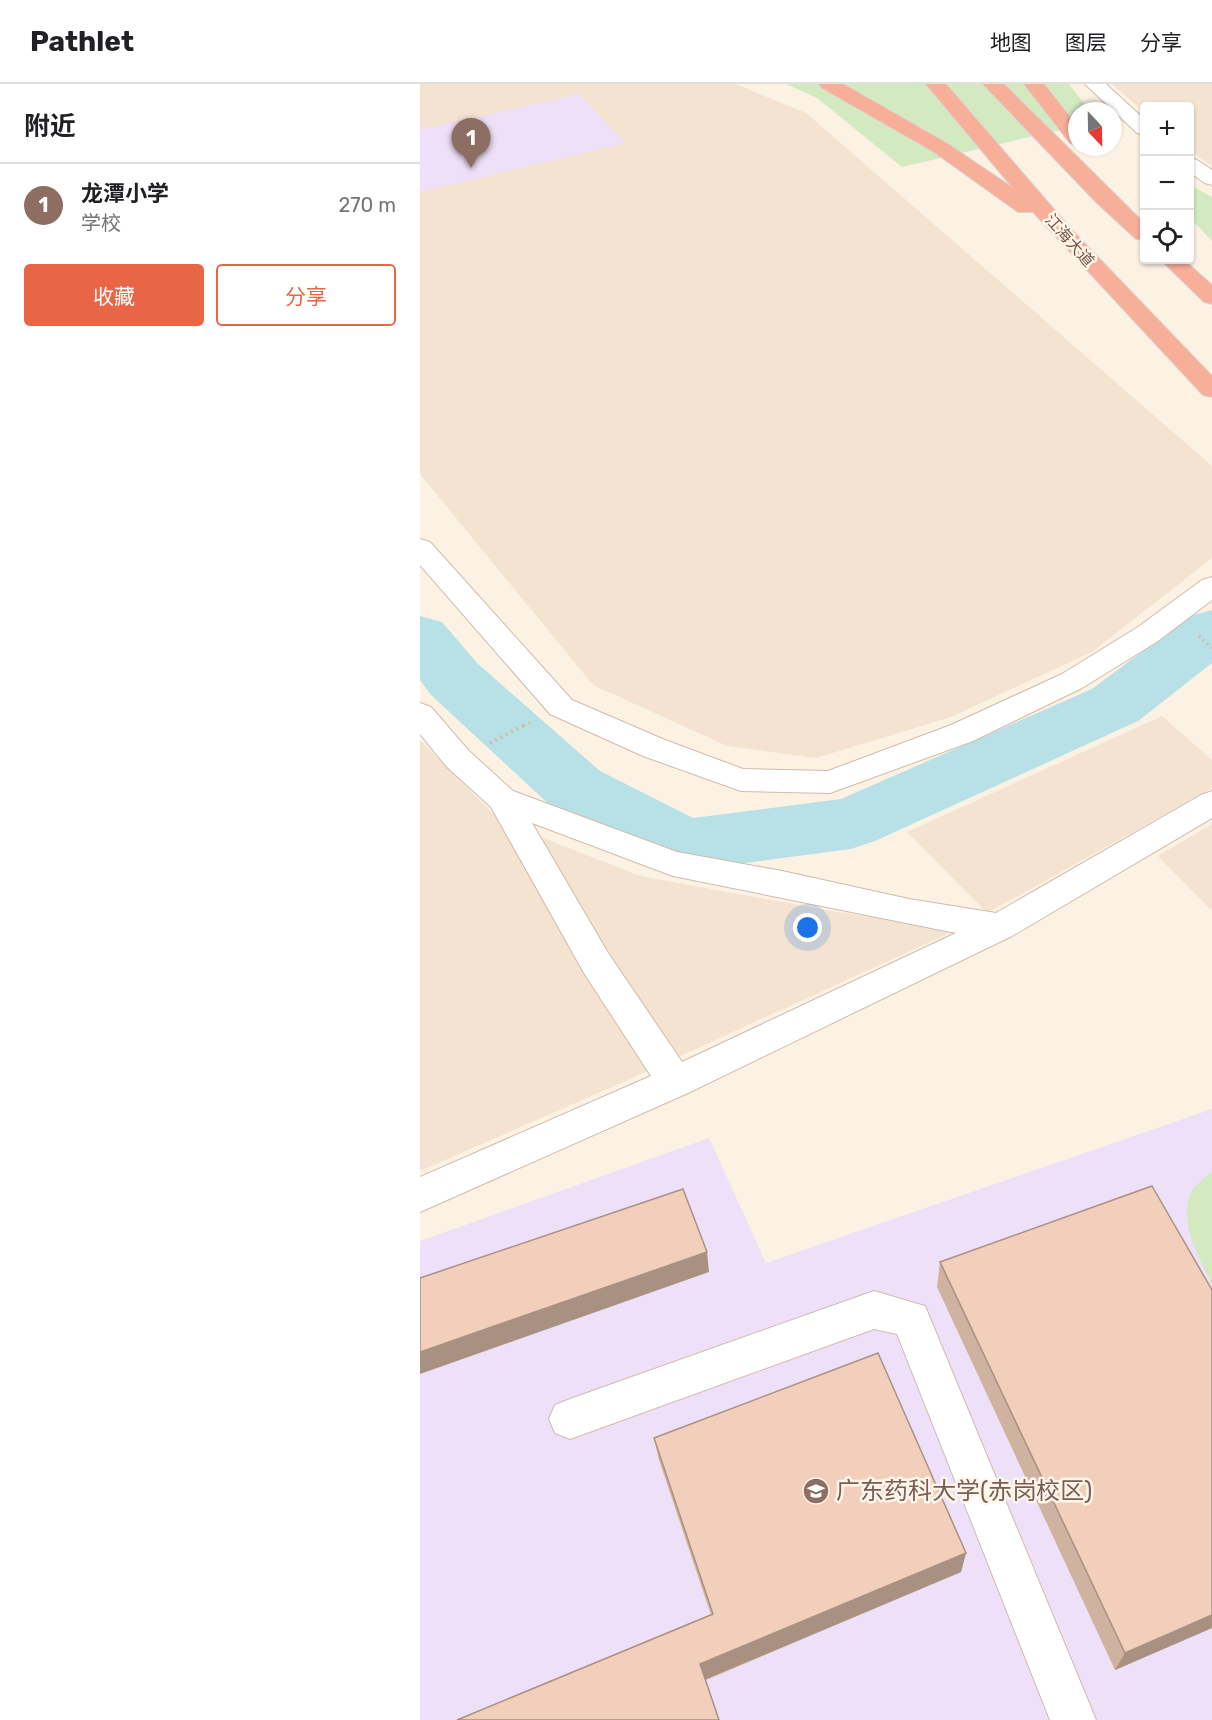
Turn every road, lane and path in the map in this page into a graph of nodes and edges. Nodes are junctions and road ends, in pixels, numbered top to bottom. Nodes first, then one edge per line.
1 (829, 84) edge
2 (936, 84) edge
3 (993, 84) edge
4 (1034, 84) edge
5 (1095, 84) edge
6 (1140, 125) edge
7 (1068, 127) edge
8 (1090, 156) edge
9 (1194, 167) edge
10 (1212, 179) edge
11 (1140, 221) edge
12 (1140, 230) edge
13 (1062, 233) junction
14 (1176, 264) edge
15 (1212, 297) edge
16 (1212, 390) edge
17 (420, 548) edge
18 (1212, 586) edge
19 (561, 707) junction
20 (420, 714) edge
21 (458, 759) junction
22 (502, 799) junction
23 (1212, 802) edge
24 (1000, 927) junction
25 (675, 1082) junction
26 (420, 1195) edge
27 (570, 1419) dead end
28 (1073, 1720) edge

1 - 13 highway
2 - 13 highway, 江海大道
3 - 12 highway
4 - 7 highway
5 - 6 street
8 - 11 highway
9 - 10 street
13 - 16 highway, 江海大道
14 - 15 highway
17 - 19 street
18 - 19 street
19 - 21 path
20 - 21 street
21 - 22 street
22 - 24 street
22 - 25 street
23 - 24 street
24 - 25 street
25 - 26 street
27 - 28 street

